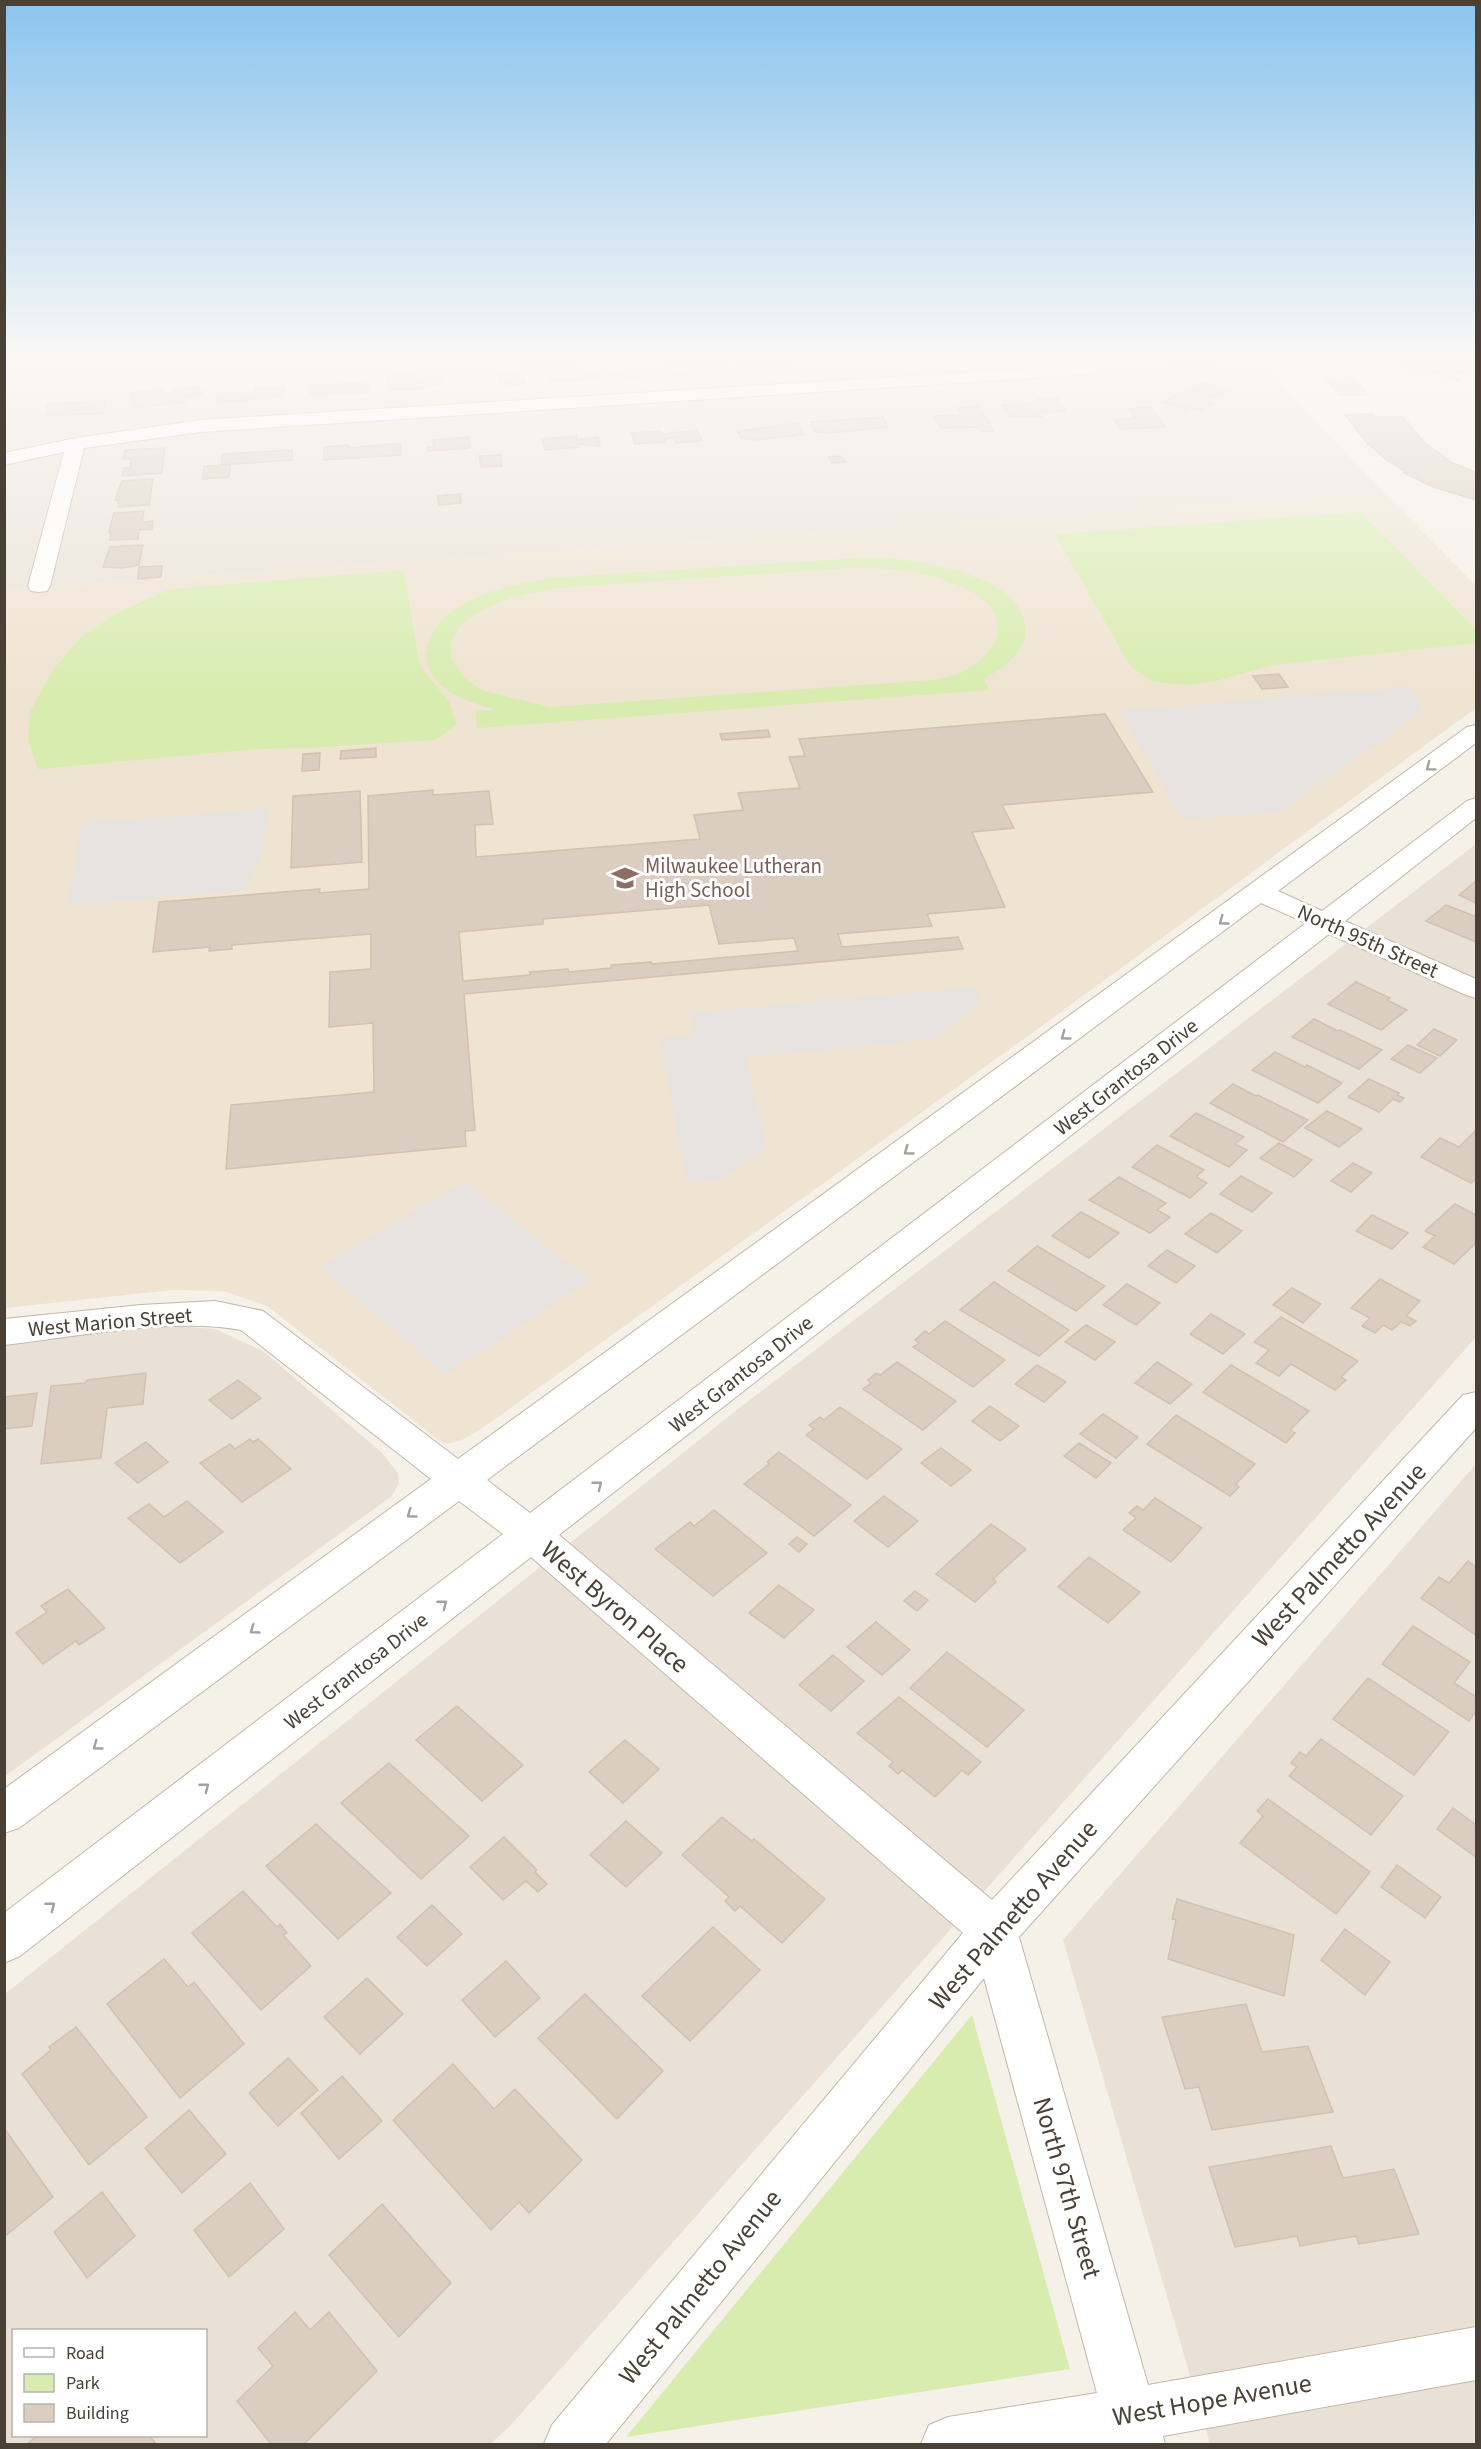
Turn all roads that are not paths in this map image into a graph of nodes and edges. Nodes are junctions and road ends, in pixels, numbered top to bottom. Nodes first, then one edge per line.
1 (69, 472) edge
2 (39, 586) dead end
3 (1476, 732) edge
4 (1476, 806) edge
5 (1260, 893) junction
6 (1326, 922) junction
7 (1476, 989) edge
8 (216, 1313) joint
9 (4, 1332) edge
10 (1476, 1405) edge
11 (458, 1479) junction
12 (532, 1535) junction
13 (4, 1814) edge
14 (994, 1931) junction
15 (4, 1941) edge
16 (1476, 2354) edge
17 (1135, 2430) edge
18 (571, 2445) edge
19 (948, 2445) edge

1 - 2 street
3 -> 5 street
4 - 6 street, West Grantosa Drive
5 - 6 street, North 95th Street
5 -> 11 street
6 - 7 street, North 95th Street
12 -> 6 street, West Grantosa Drive
8 - 9 street, West Marion Street
8 - 11 street, West Byron Place
10 - 14 street, West Palmetto Avenue
11 - 12 street, West Byron Place
11 -> 13 street
12 - 14 street, West Byron Place
15 -> 12 street, West Grantosa Drive
14 - 17 street, North 97th Street
14 - 18 street, West Palmetto Avenue
16 - 17 street, West Hope Avenue
17 - 19 street, West Hope Avenue

